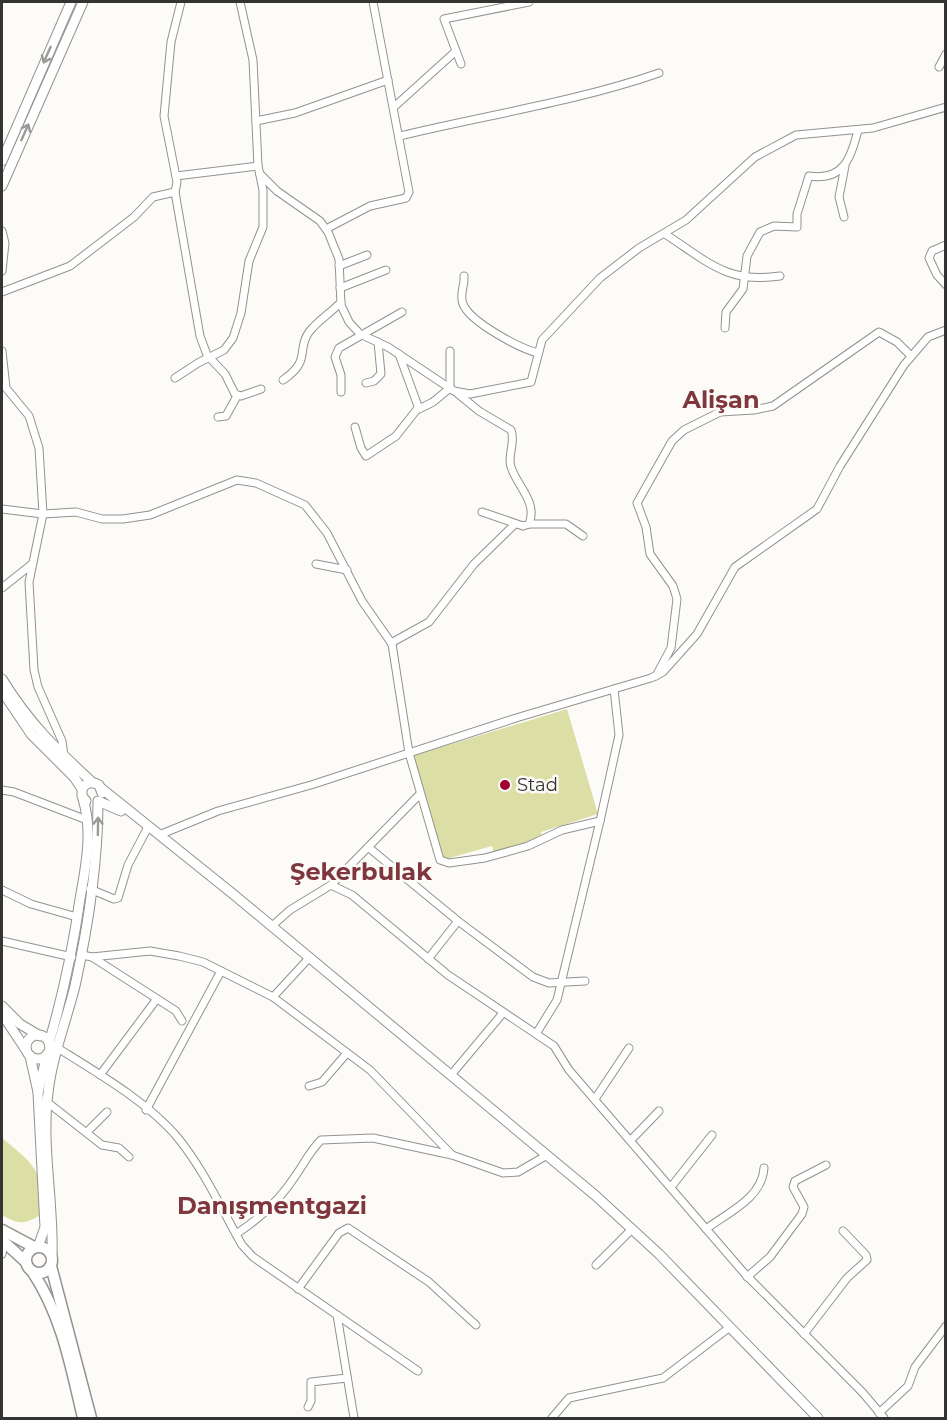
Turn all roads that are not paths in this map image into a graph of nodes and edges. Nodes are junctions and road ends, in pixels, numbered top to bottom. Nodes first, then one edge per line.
1 (71, 2) edge
2 (83, 2) edge
3 (181, 2) edge
4 (240, 2) edge
5 (373, 2) edge
6 (529, 2) edge
7 (456, 51) junction
8 (945, 54) edge
9 (460, 64) dead end
10 (939, 67) dead end
11 (659, 73) dead end
12 (388, 80) junction
13 (394, 107) junction
14 (945, 107) edge
15 (256, 121) junction
16 (858, 130) junction
17 (400, 136) junction
18 (2, 160) edge
19 (846, 164) junction
20 (258, 166) junction
21 (260, 174) junction
22 (176, 176) junction
23 (2, 186) edge
24 (175, 192) junction
25 (844, 217) dead end
26 (326, 229) junction
27 (2, 231) edge
28 (665, 234) junction
29 (945, 244) edge
30 (367, 255) dead end
31 (339, 266) junction
32 (386, 270) dead end
33 (2, 271) edge
34 (464, 276) dead end
35 (780, 276) dead end
36 (744, 279) junction
37 (945, 285) edge
38 (340, 288) junction
39 (2, 292) edge
40 (340, 302) junction
41 (402, 312) dead end
42 (725, 328) dead end
43 (945, 330) edge
44 (360, 334) junction
45 (378, 342) junction
46 (2, 351) edge
47 (450, 351) dead end
48 (538, 353) junction
49 (399, 354) junction
50 (911, 356) junction
51 (210, 358) junction
52 (175, 378) dead end
53 (284, 380) dead end
54 (366, 383) dead end
55 (261, 389) dead end
56 (452, 389) junction
57 (340, 392) dead end
58 (237, 396) junction
59 (418, 408) junction
60 (218, 417) dead end
61 (355, 427) dead end
62 (2, 509) edge
63 (482, 512) dead end
64 (43, 514) junction
65 (515, 524) junction
66 (529, 524) junction
67 (583, 536) dead end
68 (32, 564) junction
69 (316, 564) dead end
70 (347, 570) junction
71 (2, 588) edge
72 (391, 643) junction
73 (656, 676) junction
74 (2, 679) edge
75 (614, 689) junction
76 (2, 691) edge
77 (409, 753) junction
78 (64, 756) junction
79 (97, 785) junction
80 (2, 790) edge
81 (83, 794) junction
82 (419, 795) junction
83 (98, 801) junction
84 (71, 814) junction
85 (87, 820) junction
86 (600, 821) junction
87 (145, 825) junction
88 (159, 836) junction
89 (368, 847) junction
90 (331, 885) junction
91 (2, 890) edge
92 (90, 890) junction
93 (78, 917) junction
94 (458, 921) junction
95 (272, 926) junction
96 (2, 941) edge
97 (77, 956) junction
98 (92, 957) junction
99 (309, 958) junction
100 (428, 959) junction
101 (221, 971) junction
102 (585, 981) dead end
103 (560, 984) junction
104 (273, 997) junction
105 (156, 1000) junction
106 (2, 1006) edge
107 (502, 1012) junction
108 (2, 1014) edge
109 (182, 1021) dead end
110 (536, 1034) junction
111 (40, 1036) junction
112 (50, 1048) junction
113 (629, 1048) dead end
114 (28, 1053) junction
115 (347, 1053) junction
116 (451, 1075) junction
117 (100, 1076) junction
118 (309, 1086) dead end
119 (38, 1093) junction
120 (596, 1099) junction
121 (47, 1102) junction
122 (146, 1110) junction
123 (659, 1111) dead end
124 (107, 1112) dead end
125 (87, 1132) junction
126 (712, 1135) dead end
127 (631, 1140) junction
128 (452, 1155) junction
129 (547, 1155) junction
130 (129, 1157) dead end
131 (826, 1165) dead end
132 (765, 1168) dead end
133 (671, 1187) junction
134 (706, 1228) junction
135 (632, 1229) junction
136 (2, 1230) edge
137 (843, 1231) dead end
138 (236, 1234) junction
139 (3, 1241) edge
140 (36, 1247) junction
141 (2, 1254) edge
142 (51, 1261) junction
143 (596, 1264) dead end
144 (29, 1267) junction
145 (747, 1276) junction
146 (298, 1288) junction
147 (337, 1315) junction
148 (476, 1325) dead end
149 (945, 1326) edge
150 (730, 1327) junction
151 (804, 1334) junction
152 (418, 1371) dead end
153 (347, 1378) junction
154 (308, 1407) dead end
155 (882, 1416) edge
156 (83, 1419) edge
157 (91, 1419) edge
158 (354, 1419) edge
159 (552, 1419) edge
160 (818, 1419) edge

1 -> 18 main road
23 -> 2 main road
3 - 22 street
4 - 15 street
5 - 12 street
6 - 7 street
7 - 9 street
7 - 13 street
8 - 10 street
11 - 17 street
12 - 13 street
12 - 15 street
13 - 17 street
14 - 16 street
15 - 20 street
16 - 19 street
16 - 28 street
17 - 26 street
19 - 25 street
19 - 36 street
20 - 21 street
20 - 22 street
21 - 26 street
21 - 51 street
22 - 24 street
24 - 39 street
24 - 51 street
26 - 31 street
27 - 33 street
28 - 36 street
28 - 48 street
29 - 37 street
30 - 31 street
31 - 38 street
32 - 38 street
34 - 48 street
35 - 36 street
36 - 42 street
38 - 40 street
40 - 44 street
40 - 53 street
41 - 44 street
43 - 50 street
44 - 45 street
44 - 57 street
45 - 49 street
45 - 54 street
46 - 64 street
47 - 56 street
48 - 56 street
49 - 56 street
49 - 59 street
50 - 73 street
50 - 73 street
51 - 52 street
51 - 58 street
55 - 58 street
56 - 59 street
56 - 66 street
58 - 60 street
59 - 61 street
62 - 64 street
63 - 65 street
64 - 68 street
64 - 70 street
65 - 66 street
65 - 72 street
66 - 67 street
68 - 71 street
68 - 78 street
69 - 70 street
70 - 72 street
72 - 77 street
73 - 75 street
74 - 78 main road
75 - 77 street
75 - 86 street
76 - 81 main road
77 - 82 street
77 - 88 street
78 - 79 main road
79 - 81 main road
79 - 83 main road
79 - 87 main road
80 - 84 street
81 - 83 main road
81 - 84 street
81 - 85 main road
82 - 86 street
82 - 89 street
83 - 87 main road
92 -> 83 main road
84 - 85 street
85 - 93 main road
86 - 103 street
87 - 88 main road
87 - 92 street
88 - 95 main road
89 - 90 street
89 - 94 street
90 - 95 street
90 - 100 street
91 - 93 street
92 - 97 main road
93 - 97 main road
94 - 100 street
94 - 103 street
95 - 99 main road
96 - 97 street
97 - 98 street
97 - 112 main road
98 - 101 street
98 - 105 street
99 - 104 street
99 - 116 main road
100 - 107 street
101 - 104 street
101 - 122 street
102 - 103 street
103 - 110 street
104 - 115 street
105 - 109 street
105 - 117 street
106 - 111 main road
107 - 110 street
107 - 116 street
108 - 114 main road
110 - 120 street
111 - 112 main road
111 - 114 main road
112 - 114 main road
112 - 117 street
112 - 119 main road
112 - 121 main road
113 - 120 street
114 - 119 main road
115 - 118 street
115 - 128 street
116 - 129 main road
117 - 122 street
119 - 140 main road
120 - 127 street
121 - 125 street
121 - 142 main road
122 - 138 street
123 - 127 street
124 - 125 street
125 - 130 street
126 - 133 street
127 - 133 street
128 - 129 street
128 - 138 street
129 - 135 main road
131 - 145 street
132 - 134 street
133 - 134 street
134 - 145 street
135 - 143 street
135 - 150 main road
136 - 140 main road
137 - 151 street
138 - 146 street
139 - 141 street
139 - 144 main road
140 - 142 main road
140 - 144 main road
142 - 144 main road
142 - 157 main road
144 - 156 main road
145 - 151 street
146 - 147 street
146 - 148 street
147 - 152 street
147 - 153 street
149 - 155 street
150 - 159 street
150 - 160 main road
151 - 155 street
153 - 154 street
153 - 158 street

